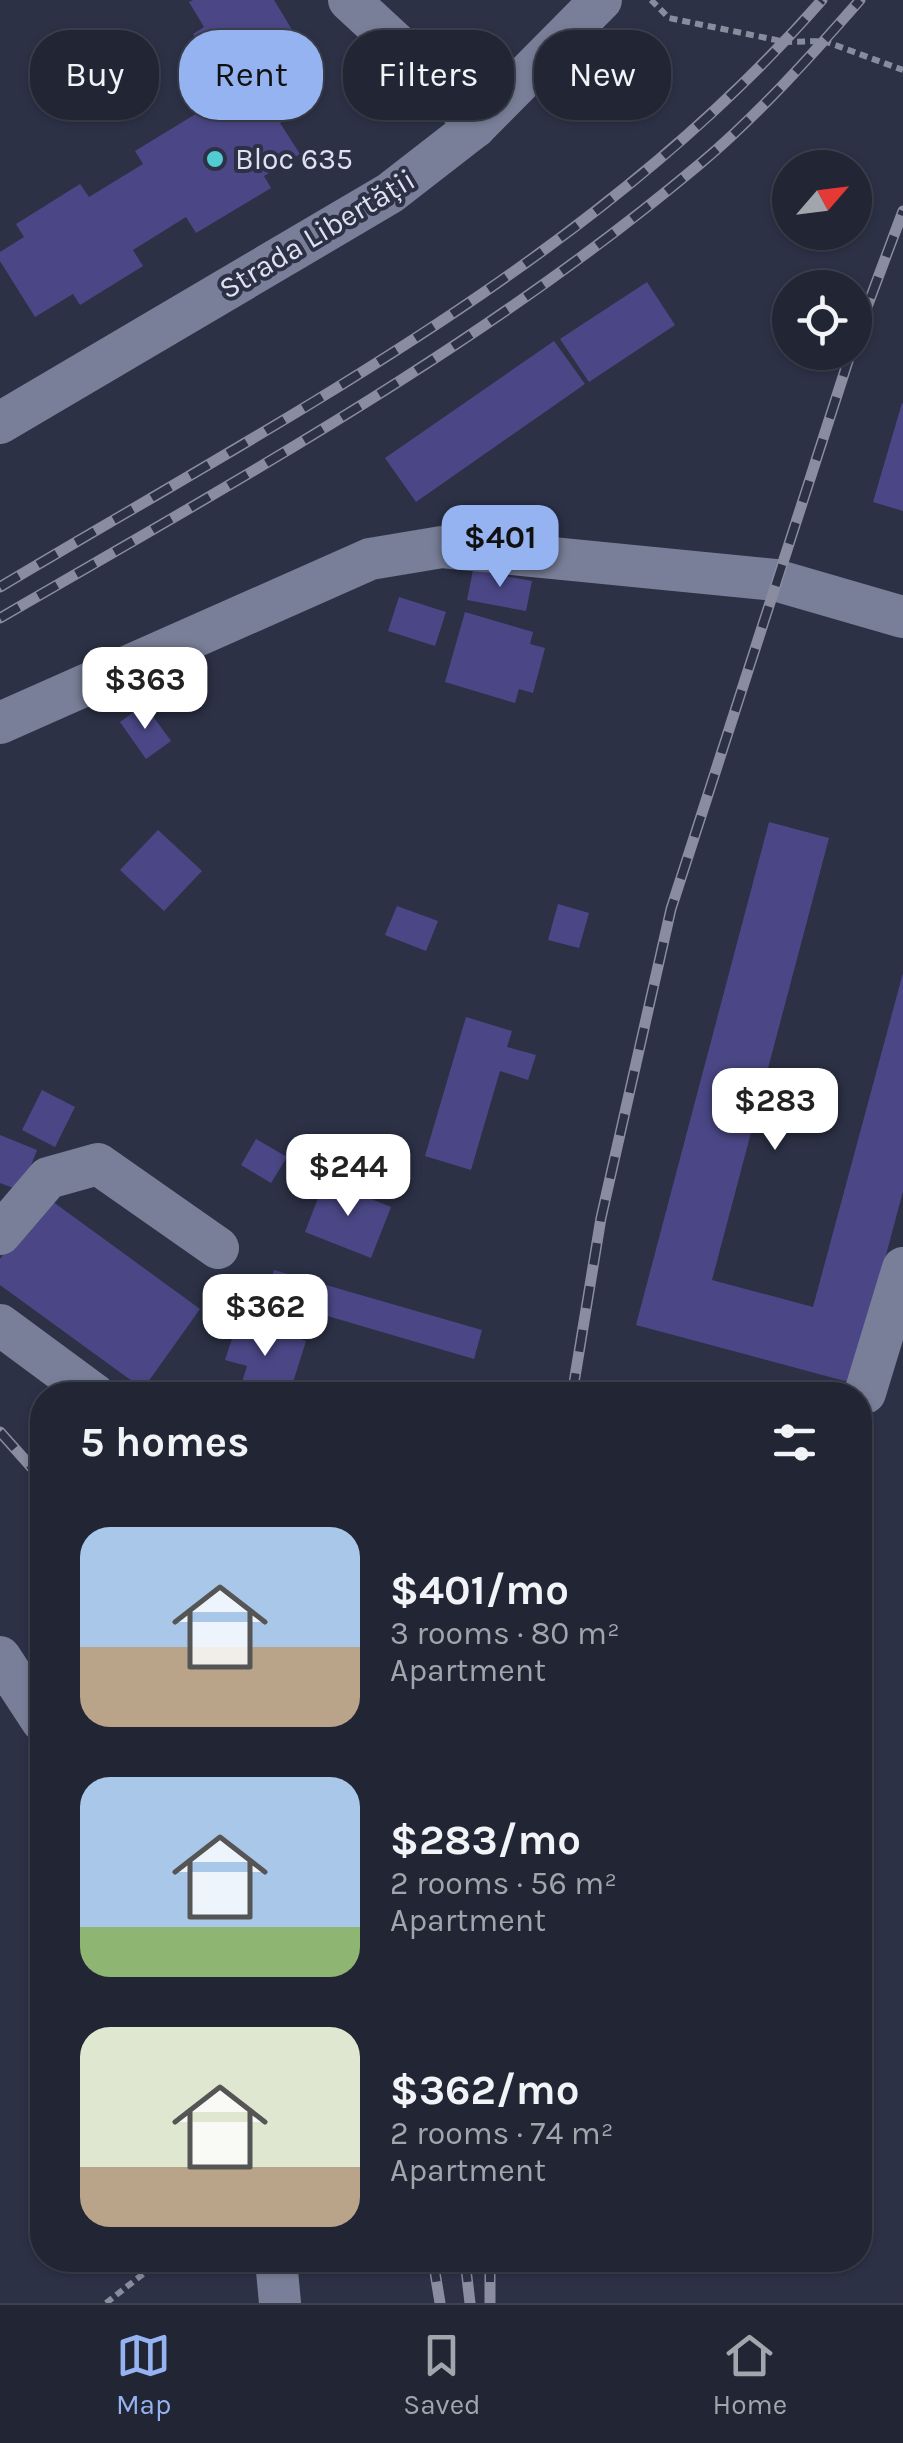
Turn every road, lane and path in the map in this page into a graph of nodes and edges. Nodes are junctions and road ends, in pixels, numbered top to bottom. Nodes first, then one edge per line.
1 (349, 0) edge
2 (601, 0) edge
3 (651, 0) edge
4 (903, 70) edge
5 (475, 127) junction
6 (0, 423) edge
7 (903, 617) edge
8 (0, 723) edge
9 (0, 1234) edge
10 (218, 1248) dead end
11 (903, 1268) edge
12 (0, 1325) edge
13 (77, 1382) edge
14 (868, 1382) edge
15 (0, 1657) edge
16 (30, 1703) edge
17 (146, 2272) edge
18 (277, 2272) edge
19 (106, 2303) edge
20 (280, 2303) edge

1 - 5 street
2 - 5 street, Strada Libertății
3 - 4 path
5 - 6 street, Strada Libertății
7 - 8 street
9 - 10 street
11 - 14 street
12 - 13 street
15 - 16 street
17 - 19 path
18 - 20 street

